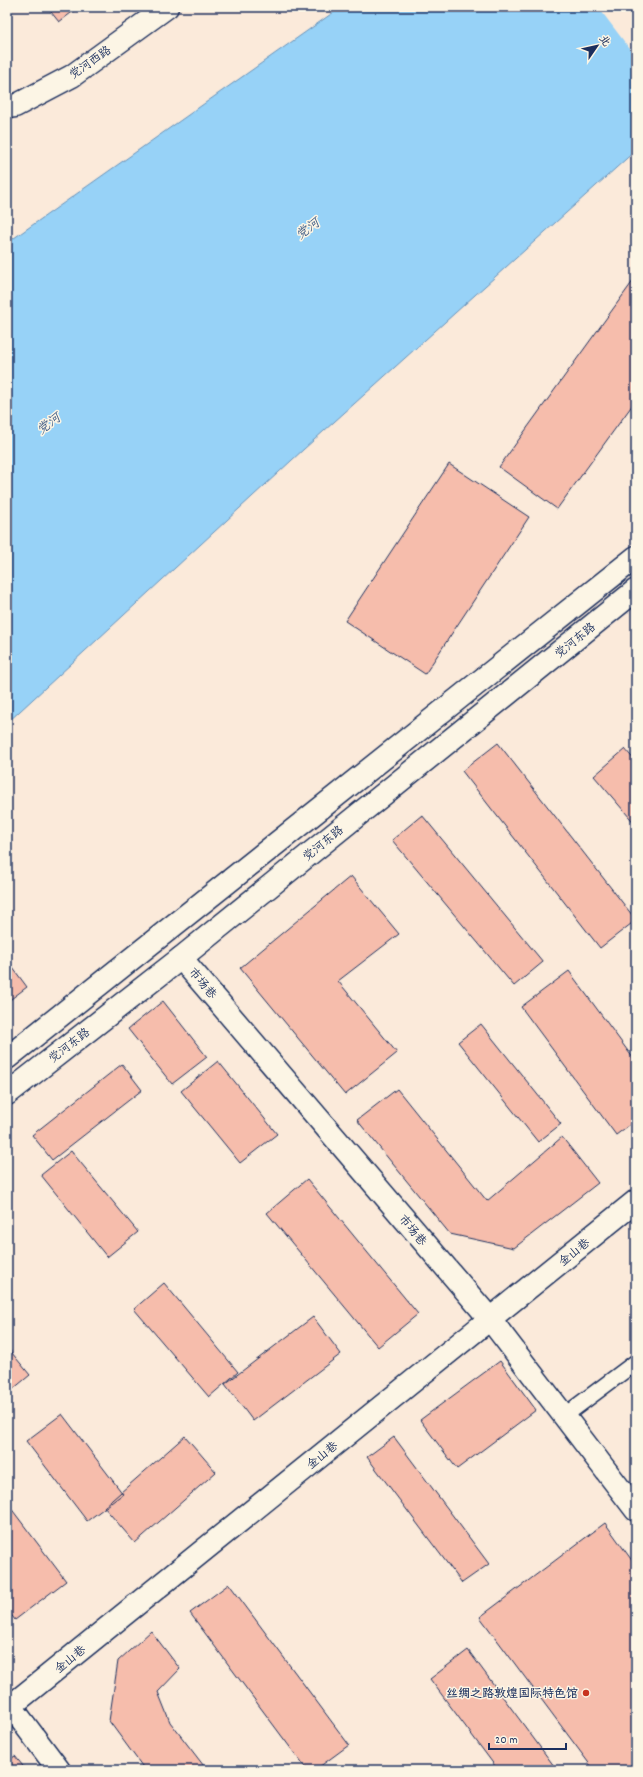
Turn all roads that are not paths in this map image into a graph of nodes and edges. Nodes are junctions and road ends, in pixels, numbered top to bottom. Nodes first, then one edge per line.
1 (167, 7) edge
2 (7, 107) edge
3 (636, 557) edge
4 (636, 590) edge
5 (181, 958) junction
6 (7, 1058) edge
7 (7, 1094) edge
8 (636, 1201) edge
9 (490, 1320) junction
10 (636, 1362) edge
11 (564, 1416) junction
12 (634, 1501) edge
13 (8, 1706) edge
14 (59, 1770) edge

1 - 2 street, 党河西路
3 - 6 street
4 - 5 street, 党河东路
5 - 7 street, 党河东路
5 - 9 street, 市场巷
8 - 9 street, 金山巷
9 - 11 street, 市场巷
9 - 13 street, 金山巷
10 - 11 lane
11 - 12 street, 市场巷
13 - 14 street

